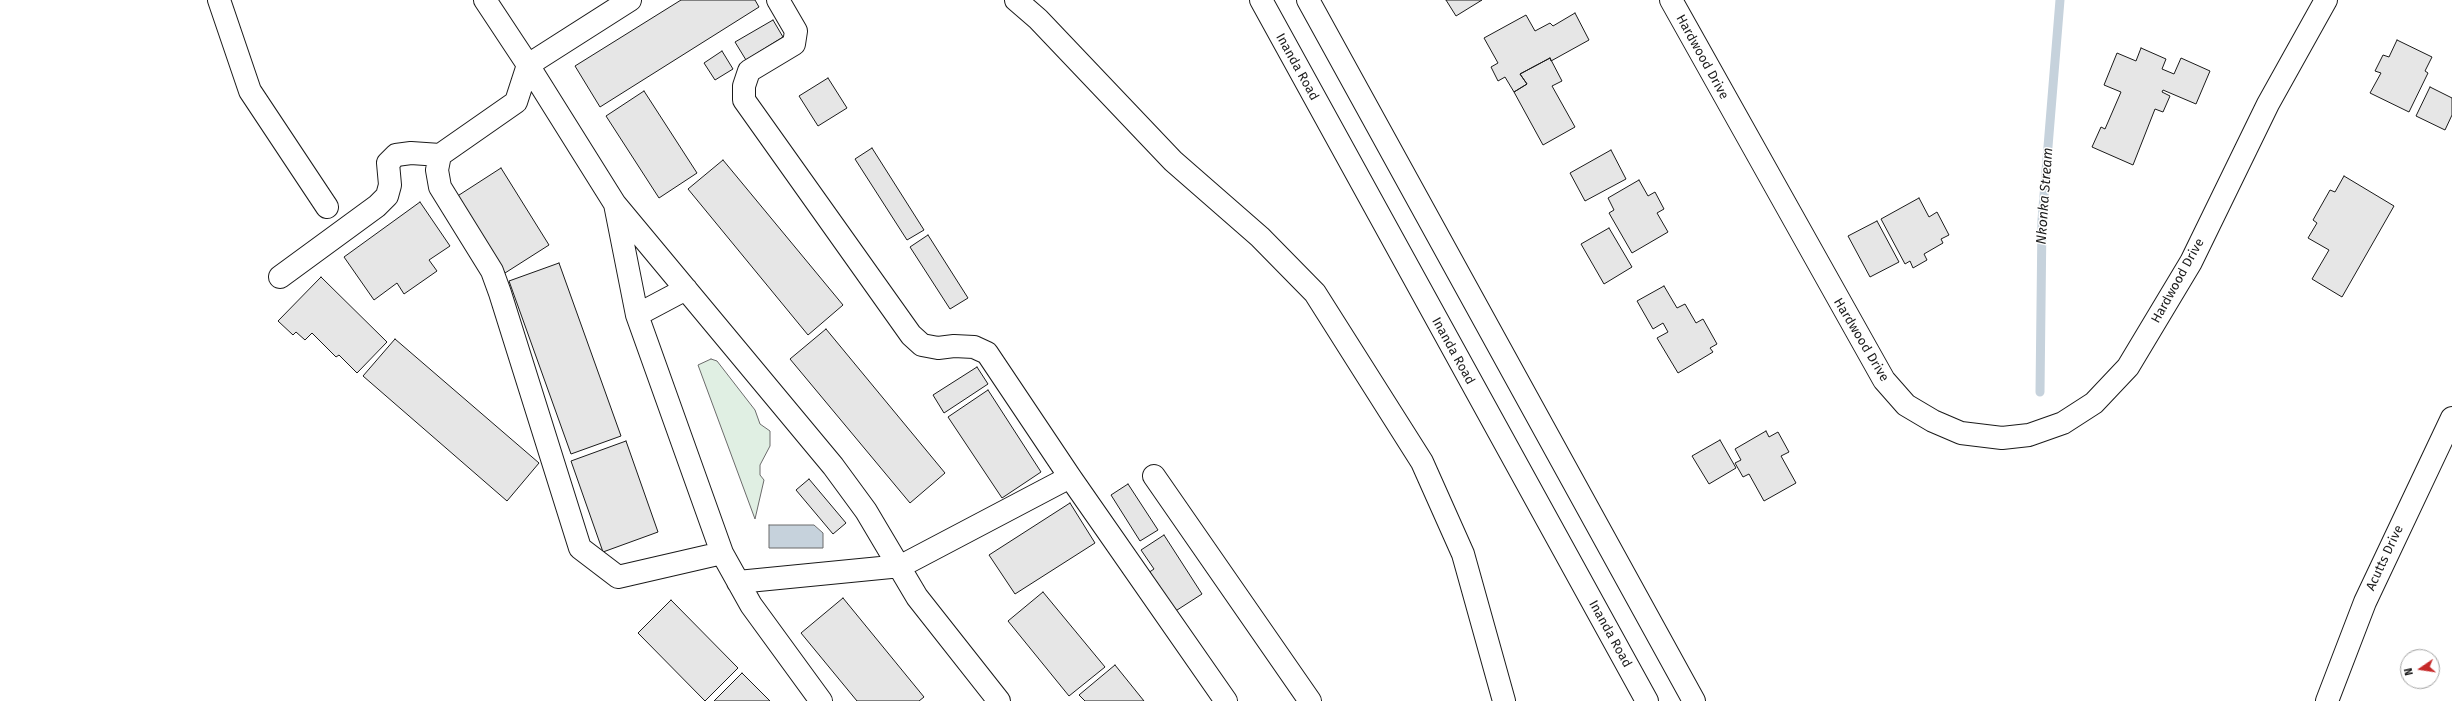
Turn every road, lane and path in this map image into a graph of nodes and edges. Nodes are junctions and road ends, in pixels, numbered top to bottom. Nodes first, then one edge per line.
1 (219, 0) edge
2 (485, 0) edge
3 (630, 0) edge
4 (778, 0) edge
5 (1016, 0) edge
6 (1261, 0) edge
7 (1308, 0) edge
8 (1670, 0) edge
9 (2326, 0) edge
10 (528, 65) junction
11 (440, 155) junction
12 (615, 204) junction
13 (327, 207) dead end
14 (280, 277) dead end
15 (686, 289) junction
16 (637, 315) junction
17 (2452, 418) edge
18 (1154, 476) dead end
19 (1070, 477) junction
20 (722, 553) junction
21 (901, 566) junction
22 (738, 582) junction
23 (821, 701) edge
24 (999, 701) edge
25 (1226, 701) edge
26 (1310, 701) edge
27 (1504, 701) edge
28 (1647, 701) edge
29 (1694, 701) edge
30 (2327, 701) edge

1 - 13 street
2 - 10 street
3 - 10 street
4 - 19 street
5 - 27 street
6 - 28 street, Inanda Road
7 - 29 street
8 - 9 street, Hardwood Drive
10 - 11 street
10 - 12 street
11 - 14 street
11 - 20 street
12 - 15 street
12 - 16 street
15 - 16 street
15 - 21 street
16 - 20 street
17 - 30 street, Acutts Drive
18 - 26 street
19 - 21 street
19 - 25 street
20 - 22 street
21 - 22 street
21 - 24 street
22 - 23 street

